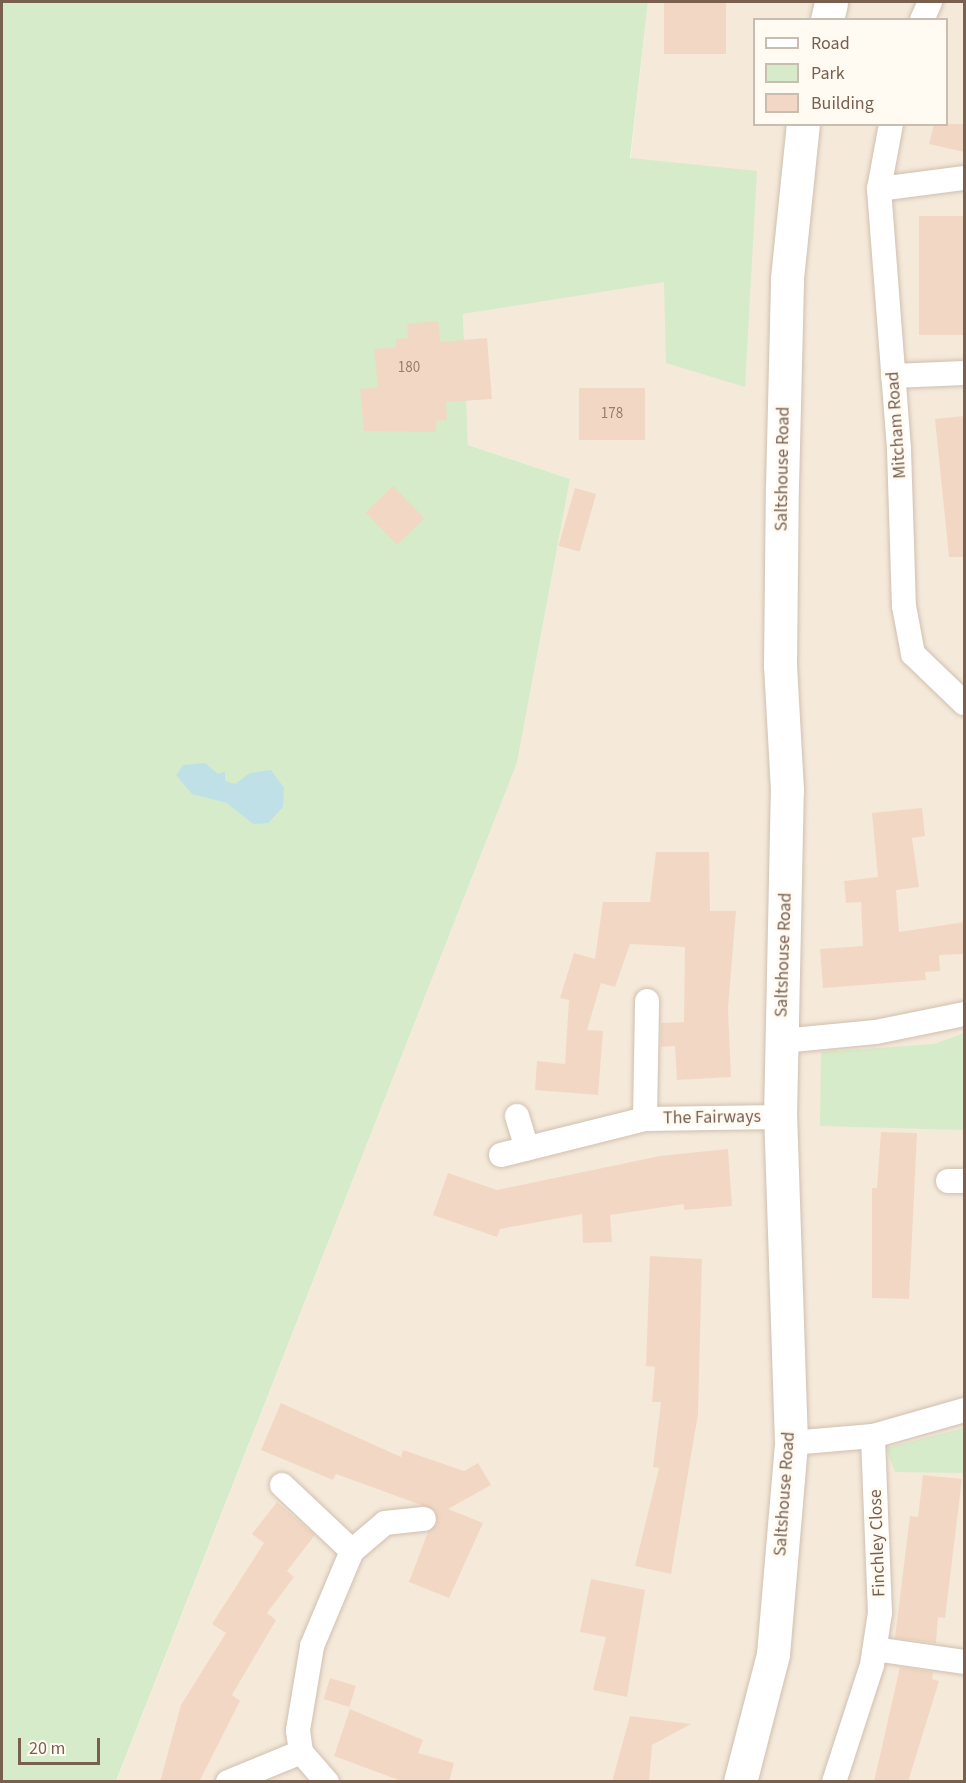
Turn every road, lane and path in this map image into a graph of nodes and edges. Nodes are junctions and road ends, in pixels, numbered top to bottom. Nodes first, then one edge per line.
1 (831, 2) edge
2 (930, 2) edge
3 (827, 18) edge
4 (923, 18) edge
5 (803, 126) edge
6 (891, 126) edge
7 (964, 178) edge
8 (879, 189) junction
9 (964, 373) edge
10 (893, 376) junction
11 (964, 703) edge
12 (964, 1014) edge
13 (637, 1016) dead end
14 (782, 1041) junction
15 (517, 1116) dead end
16 (780, 1117) junction
17 (645, 1119) junction
18 (527, 1148) junction
19 (501, 1155) dead end
20 (964, 1410) edge
21 (873, 1436) junction
22 (790, 1443) junction
23 (282, 1485) dead end
24 (424, 1519) dead end
25 (352, 1551) junction
26 (874, 1648) junction
27 (964, 1662) edge
28 (301, 1752) junction
29 (228, 1782) edge
30 (327, 1782) edge
31 (740, 1782) edge
32 (834, 1782) edge

1 - 3 main road
2 - 4 street
5 - 14 main road, Saltshouse Road
6 - 8 street, Mitcham Road
7 - 8 street
8 - 10 street, Mitcham Road
9 - 10 street
10 - 11 street, Mitcham Road
12 - 14 street
13 - 17 street, The Fairways
14 - 16 main road, Saltshouse Road
15 - 18 street
16 - 17 street, The Fairways
16 - 22 main road, Saltshouse Road
17 - 18 street, The Fairways
18 - 19 street, The Fairways
20 - 21 street
21 - 22 street
21 - 26 street, Finchley Close
22 - 31 main road, Saltshouse Road
23 - 25 street
24 - 25 street
25 - 28 street
26 - 27 street
26 - 32 street, Finchley Close
28 - 29 street
28 - 30 street

